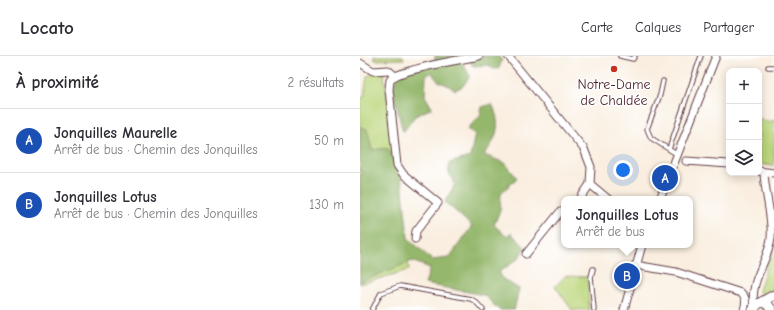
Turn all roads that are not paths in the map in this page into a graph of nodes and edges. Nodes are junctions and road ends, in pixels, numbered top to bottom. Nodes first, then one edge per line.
1 (479, 56) edge
2 (508, 56) edge
3 (620, 56) edge
4 (635, 56) edge
5 (701, 56) edge
6 (716, 56) edge
7 (360, 63) edge
8 (768, 67) dead end
9 (774, 67) edge
10 (395, 76) junction
11 (664, 81) dead end
12 (669, 149) junction
13 (678, 155) junction
14 (686, 161) dead end
15 (726, 164) edge
16 (762, 172) edge
17 (774, 173) edge
18 (590, 184) junction
19 (582, 196) edge
20 (604, 196) edge
21 (661, 196) edge
22 (561, 212) edge
23 (415, 240) dead end
24 (641, 248) edge
25 (526, 254) dead end
26 (635, 264) junction
27 (593, 269) dead end
28 (774, 295) edge
29 (756, 306) edge
30 (372, 310) edge
31 (483, 310) edge
32 (594, 310) edge
33 (624, 310) edge
34 (744, 310) edge
35 (772, 310) edge

1 - 10 street
2 - 18 street
3 - 4 lane
5 - 12 lane
6 - 13 street
7 - 10 street
8 - 9 lane
10 - 23 street
11 - 12 lane
12 - 13 lane
13 - 21 street
14 - 15 street
16 - 17 street
16 - 29 street
18 - 19 street
18 - 20 street
22 - 25 street
24 - 26 street
26 - 33 street
26 - 34 street
27 - 32 lane
28 - 29 street
29 - 35 street
30 - 31 lane

